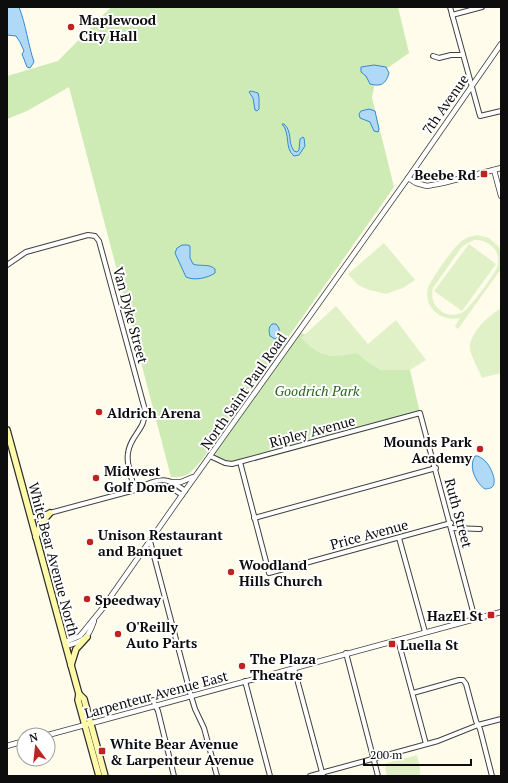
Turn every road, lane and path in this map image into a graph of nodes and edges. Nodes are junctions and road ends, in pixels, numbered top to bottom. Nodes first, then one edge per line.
1 (450, 7) edge
2 (482, 7) edge
3 (452, 15) junction
4 (501, 44) edge
5 (463, 55) junction
6 (433, 56) dead end
7 (471, 85) junction
8 (501, 110) edge
9 (501, 168) edge
10 (494, 170) junction
11 (408, 178) junction
12 (501, 196) edge
13 (7, 265) edge
14 (420, 412) joint
15 (7, 430) edge
16 (210, 456) junction
17 (240, 462) junction
18 (436, 468) junction
19 (197, 473) junction
20 (172, 482) junction
21 (135, 490) junction
22 (183, 493) junction
23 (50, 513) junction
24 (31, 518) junction
25 (254, 518) junction
26 (451, 526) junction
27 (480, 529) dead end
28 (36, 538) junction
29 (399, 538) junction
30 (150, 541) junction
31 (501, 612) edge
32 (96, 617) junction
33 (475, 619) junction
34 (425, 632) junction
35 (87, 637) junction
36 (398, 640) junction
37 (65, 644) junction
38 (346, 654) junction
39 (71, 665) junction
40 (294, 668) junction
41 (245, 681) junction
42 (413, 693) junction
43 (191, 696) junction
44 (153, 700) dead end
45 (156, 706) junction
46 (501, 719) edge
47 (88, 724) junction
48 (478, 725) junction
49 (56, 733) edge
50 (426, 744) junction
51 (374, 759) junction
52 (322, 774) edge
53 (99, 776) edge
54 (105, 776) edge
55 (174, 776) edge
56 (217, 776) edge
57 (270, 776) edge
58 (310, 776) edge
59 (378, 776) edge
60 (492, 776) edge

1 - 3 street
2 - 3 street
3 - 5 street
4 - 7 street, 7th Avenue
5 - 6 street
5 - 7 street
7 - 8 street
7 - 11 street, 7th Avenue
9 - 10 street
10 - 11 street
10 - 12 street
11 - 16 street, North Saint Paul Road
13 - 21 street, Van Dyke Street
14 - 17 street, Ripley Avenue
14 - 18 street, Ruth Street
15 - 24 main road, White Bear Avenue North
16 - 17 street, Ripley Avenue
16 - 19 street, North Saint Paul Road
17 - 25 street
18 - 25 street
18 - 26 street, Ruth Street
19 - 20 street
19 - 22 street, North Saint Paul Road
20 - 21 street
20 - 22 street
21 - 22 street
21 - 23 street
22 - 30 street, North Saint Paul Road
23 - 24 street
23 - 28 main road
24 - 28 main road, White Bear Avenue North
25 - 29 street, Price Avenue
26 - 27 street, Price Avenue
26 - 29 street, Price Avenue
26 - 33 street, Ruth Street
28 - 37 main road, White Bear Avenue North
29 - 34 street
30 - 32 street, North Saint Paul Road
30 - 43 street
31 - 33 street, Larpenteur Avenue East
32 - 35 street, North Saint Paul Road
32 - 37 street, North Saint Paul Road
33 - 34 street, Larpenteur Avenue East
34 - 36 street, Larpenteur Avenue East
35 - 37 street
35 - 39 main road
36 - 38 street, Larpenteur Avenue East
36 - 42 street
37 - 39 main road, White Bear Avenue North
38 - 40 street, Larpenteur Avenue East
38 - 51 street
39 - 47 main road, White Bear Avenue North
40 - 41 street, Larpenteur Avenue East
40 - 52 street
41 - 43 street, Larpenteur Avenue East
41 - 57 street
42 - 48 street
42 - 50 street
43 - 45 street, Larpenteur Avenue East
43 - 56 street
44 - 45 street
45 - 47 street, Larpenteur Avenue East
45 - 55 street
46 - 48 street
47 - 49 street, Larpenteur Avenue East
47 - 53 main road, White Bear Avenue North
47 - 54 main road, White Bear Avenue North
48 - 50 street
48 - 60 street
50 - 51 street
51 - 52 street
51 - 59 street
52 - 58 street

